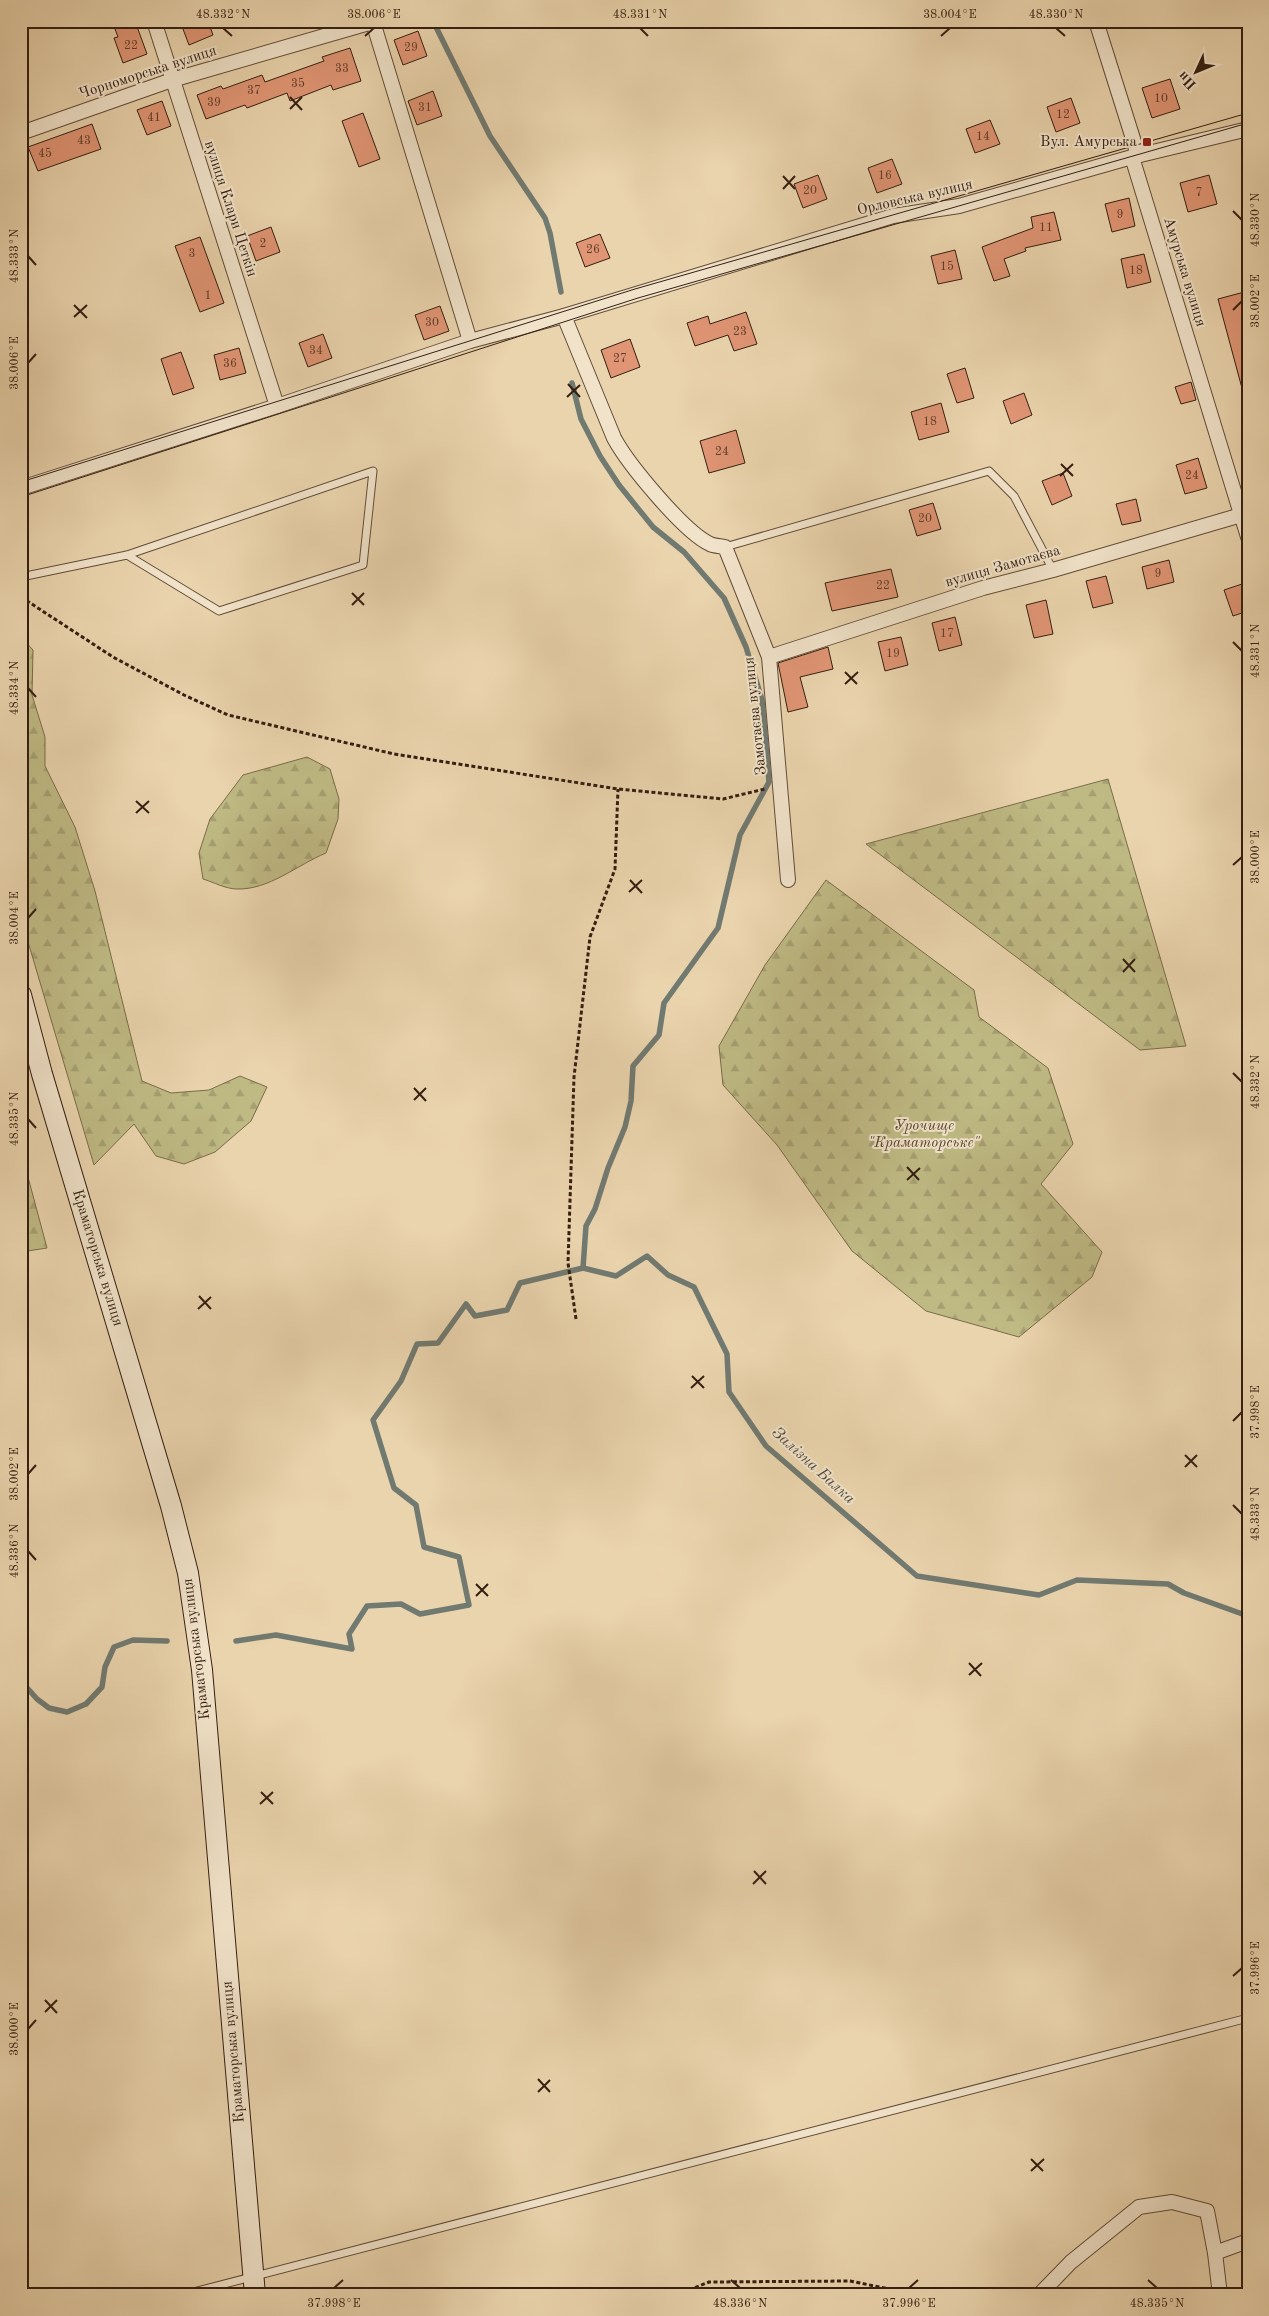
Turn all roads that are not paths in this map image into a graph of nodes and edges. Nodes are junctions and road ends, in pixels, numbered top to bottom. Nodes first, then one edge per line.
1 (154, 21) edge
2 (1096, 21) edge
3 (374, 22) edge
4 (172, 80) junction
5 (1248, 129) edge
6 (21, 133) edge
7 (1132, 157) junction
8 (564, 316) junction
9 (470, 341) junction
10 (277, 406) junction
11 (21, 488) edge
12 (1245, 514) edge
13 (1248, 537) edge
14 (725, 547) junction
15 (127, 555) junction
16 (1053, 570) junction
17 (21, 577) edge
18 (769, 657) junction
19 (788, 880) dead end
20 (21, 995) edge
21 (1248, 2018) edge
22 (1248, 2241) edge
23 (1215, 2253) junction
24 (255, 2286) edge
25 (182, 2295) edge
26 (1039, 2295) edge
27 (1220, 2295) edge

1 - 4 street, вулиця Клари Цеткін
2 - 7 street, Амурська вулиця
3 - 4 street, Чорноморська вулиця
3 - 9 street, Чорноморська вулиця
4 - 6 street, Чорноморська вулиця
4 - 10 street, вулиця Клари Цеткін
5 - 7 street, Орловська вулиця
7 - 8 street, Орловська вулиця
7 - 12 street, Амурська вулиця
8 - 9 street, Орловська вулиця
8 - 14 street
9 - 10 street, Орловська вулиця
10 - 11 street, Орловська вулиця
12 - 13 street, Амурська вулиця
12 - 16 street, вулиця Замотаєва
14 - 16 lane
14 - 18 street, Замотаєва вулиця
15 - 15 lane
15 - 17 lane
16 - 18 street, вулиця Замотаєва
18 - 19 street, Замотаєва вулиця
20 - 24 street, Краматорська вулиця
21 - 24 lane
22 - 23 street
23 - 26 street
23 - 27 street
24 - 25 lane

